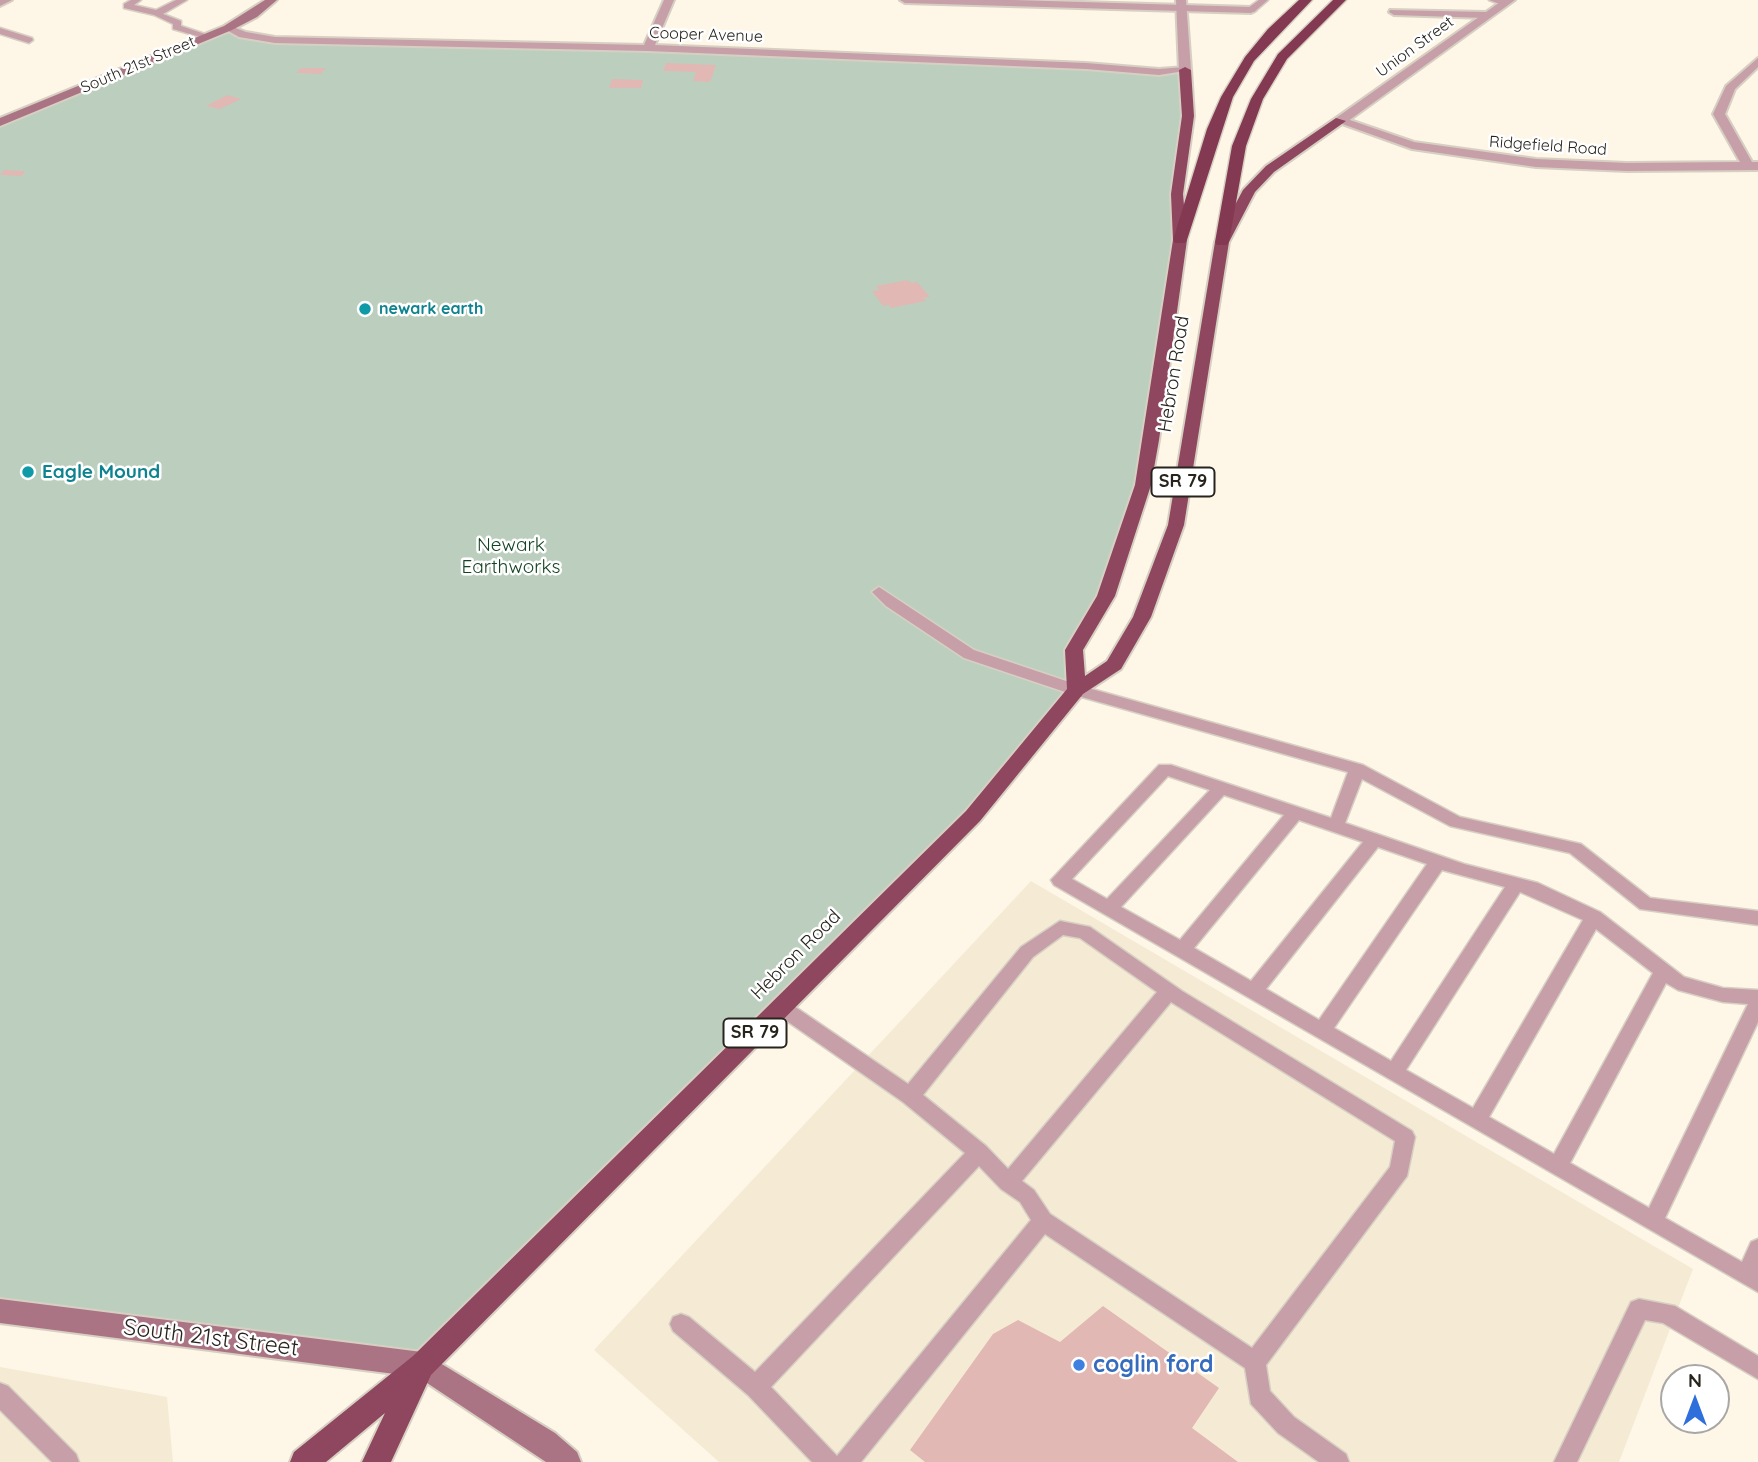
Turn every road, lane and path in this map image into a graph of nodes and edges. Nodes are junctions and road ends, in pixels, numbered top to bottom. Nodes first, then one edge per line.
1 (7, 0) edge
2 (136, 0) edge
3 (183, 0) edge
4 (272, 0) edge
5 (668, 0) edge
6 (905, 0) edge
7 (1264, 0) edge
8 (1306, 0) edge
9 (1340, 0) edge
10 (1503, 1) edge
11 (1030, 2) edge
12 (0, 3) edge
13 (1182, 4) edge
14 (1251, 10) joint
15 (1394, 12) dead end
16 (157, 13) junction
17 (1486, 15) junction
18 (228, 28) junction
19 (0, 31) edge
20 (207, 36) junction
21 (29, 40) dead end
22 (648, 48) junction
23 (1758, 61) edge
24 (1185, 70) junction
25 (1340, 121) junction
26 (0, 122) edge
27 (1753, 166) edge
28 (1180, 240) junction
29 (1222, 242) junction
30 (879, 592) dead end
31 (1076, 690) junction
32 (1357, 769) junction
33 (1221, 788) junction
34 (1296, 812) junction
35 (1336, 826) junction
36 (1375, 839) junction
37 (1438, 862) junction
38 (1516, 884) junction
39 (1109, 908) junction
40 (1594, 917) junction
41 (1758, 918) edge
42 (1181, 950) junction
43 (1663, 971) junction
44 (1169, 991) junction
45 (1254, 991) junction
46 (1758, 997) edge
47 (1758, 1003) edge
48 (781, 1007) junction
49 (1322, 1030) junction
50 (1395, 1073) junction
51 (910, 1096) junction
52 (1477, 1120) junction
53 (979, 1152) junction
54 (1558, 1167) junction
55 (1008, 1183) junction
56 (1044, 1222) junction
57 (1653, 1222) junction
58 (1758, 1249) edge
59 (1752, 1279) edge
60 (0, 1311) edge
61 (681, 1324) dead end
62 (1255, 1363) junction
63 (422, 1365) junction
64 (1758, 1368) edge
65 (756, 1387) junction
66 (0, 1394) edge
67 (68, 1462) edge
68 (304, 1462) edge
69 (376, 1462) edge
70 (567, 1462) edge
71 (828, 1462) edge
72 (846, 1462) edge
73 (1338, 1462) edge
74 (1565, 1462) edge

1 - 12 street
2 - 16 lane
3 - 16 lane
4 - 18 main road, South 21st Street
5 - 22 street
6 - 11 street
7 - 14 lane
8 - 28 highway, SR 79
9 - 29 highway, SR 79
10 - 17 street, Union Street
11 - 13 street
13 - 14 street
13 - 24 street
15 - 17 street
16 - 20 lane
17 - 25 street, Union Street
18 - 20 main road, South 21st Street
18 - 22 street, Cooper Avenue
19 - 21 lane
20 - 26 main road, South 21st Street
22 - 24 street, Cooper Avenue
23 - 27 street
24 - 28 highway
25 - 27 street, Ridgefield Road
25 - 29 highway, Hebron Road
28 - 31 highway, Hebron Road / SR 79
29 - 31 highway, Hebron Road / SR 79
30 - 31 lane
31 - 32 lane
31 - 48 highway, Hebron Road / SR 79
32 - 35 lane
32 - 41 lane
33 - 34 lane
33 - 39 lane
33 - 39 lane
34 - 35 lane
34 - 42 lane
35 - 36 lane
36 - 37 lane
36 - 45 lane
37 - 38 lane
37 - 49 lane
38 - 40 lane
38 - 50 lane
39 - 42 lane
40 - 43 lane
40 - 52 lane
42 - 45 lane
43 - 46 lane
43 - 54 lane
44 - 51 lane
44 - 55 lane
44 - 62 lane
45 - 49 lane
47 - 57 lane
48 - 51 lane
48 - 63 highway, Hebron Road / SR 79
49 - 50 lane
50 - 52 lane
51 - 53 lane
52 - 54 lane
53 - 55 lane
53 - 65 lane
54 - 57 lane
55 - 56 lane
56 - 62 lane
56 - 72 lane
57 - 59 lane
58 - 59 lane
60 - 63 main road, South 21st Street
61 - 65 lane
62 - 73 lane
63 - 68 highway, Hebron Road / SR 79
63 - 69 highway, Hebron Road / SR 79
63 - 70 main road
64 - 74 lane
65 - 71 lane
66 - 67 lane

